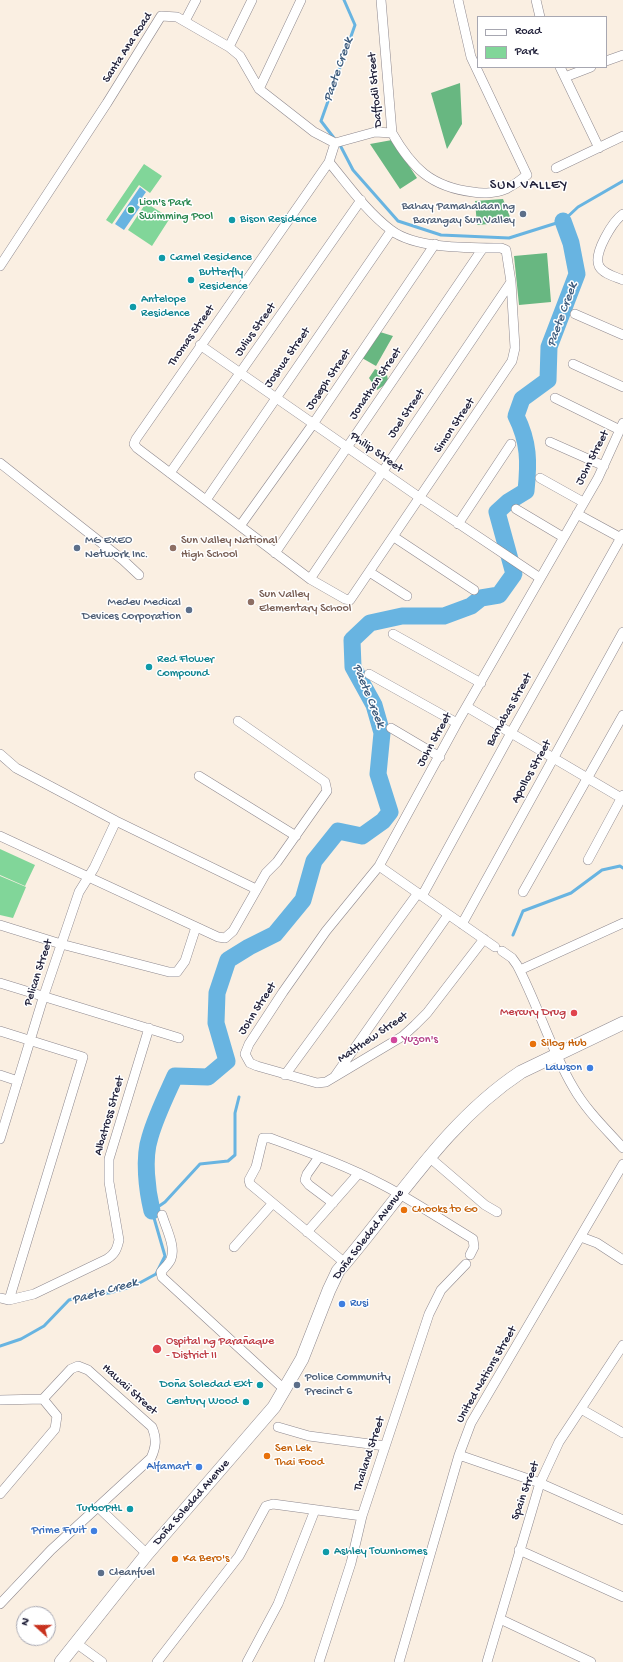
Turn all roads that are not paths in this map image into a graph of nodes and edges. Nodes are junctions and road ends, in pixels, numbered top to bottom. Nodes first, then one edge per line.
1 (196, 0) edge
2 (252, 0) edge
3 (301, 0) edge
4 (381, 0) edge
5 (458, 0) edge
6 (536, 0) edge
7 (540, 16) edge
8 (185, 21) junction
9 (229, 47) junction
10 (623, 55) edge
11 (607, 61) edge
12 (560, 68) edge
13 (588, 68) edge
14 (565, 77) junction
15 (259, 89) junction
16 (392, 133) junction
17 (623, 136) edge
18 (335, 143) junction
19 (599, 148) junction
20 (329, 162) junction
21 (556, 168) dead end
22 (361, 200) junction
23 (623, 214) edge
24 (391, 231) junction
25 (435, 244) junction
26 (483, 248) junction
27 (0, 266) edge
28 (623, 280) edge
29 (510, 282) junction
30 (575, 314) dead end
31 (623, 336) edge
32 (200, 345) junction
33 (574, 364) dead end
34 (240, 373) junction
35 (623, 387) edge
36 (275, 398) junction
37 (555, 398) dead end
38 (313, 424) junction
39 (622, 427) edge
40 (550, 442) dead end
41 (511, 444) dead end
42 (347, 448) junction
43 (0, 462) edge
44 (604, 466) junction
45 (382, 472) junction
46 (170, 473) junction
47 (540, 478) dead end
48 (420, 498) junction
49 (206, 500) junction
50 (583, 502) junction
51 (516, 509) dead end
52 (577, 514) junction
53 (458, 524) junction
54 (240, 526) junction
55 (394, 537) junction
56 (563, 537) junction
57 (622, 537) edge
58 (275, 553) junction
59 (370, 572) junction
60 (140, 575) dead end
61 (540, 578) junction
62 (310, 579) junction
63 (474, 590) dead end
64 (407, 596) dead end
65 (623, 632) edge
66 (393, 634) dead end
67 (369, 674) dead end
68 (481, 683) junction
69 (467, 707) junction
70 (623, 715) edge
71 (238, 721) dead end
72 (457, 723) junction
73 (391, 728) dead end
74 (511, 733) junction
75 (0, 754) edge
76 (440, 757) junction
77 (553, 758) junction
78 (199, 776) dead end
79 (588, 778) junction
80 (622, 797) edge
81 (116, 821) junction
82 (0, 836) edge
83 (296, 836) junction
84 (588, 860) dead end
85 (379, 866) junction
86 (87, 877) junction
87 (256, 889) junction
88 (523, 892) dead end
89 (420, 895) junction
90 (448, 915) junction
91 (623, 923) edge
92 (462, 924) junction
93 (0, 925) edge
94 (196, 927) junction
95 (484, 939) junction
96 (60, 944) junction
97 (520, 970) junction
98 (0, 983) edge
99 (44, 995) junction
100 (623, 1023) edge
101 (149, 1028) junction
102 (0, 1031) edge
103 (179, 1038) dead end
104 (31, 1041) junction
105 (245, 1054) joint
106 (557, 1056) junction
107 (0, 1075) edge
108 (285, 1075) junction
109 (333, 1079) junction
110 (18, 1081) junction
111 (0, 1139) edge
112 (623, 1148) edge
113 (319, 1157) junction
114 (429, 1157) junction
115 (623, 1164) edge
116 (359, 1173) junction
117 (400, 1194) junction
118 (333, 1203) junction
119 (272, 1204) junction
120 (497, 1212) dead end
121 (162, 1215) dead end
122 (307, 1232) junction
123 (581, 1237) junction
124 (234, 1247) dead end
125 (470, 1255) dead end
126 (623, 1260) edge
127 (345, 1263) junction
128 (466, 1264) dead end
129 (5, 1299) edge
130 (623, 1346) edge
131 (285, 1390) junction
132 (43, 1399) junction
133 (0, 1400) edge
134 (581, 1409) junction
135 (278, 1427) dead end
136 (623, 1434) edge
137 (385, 1446) junction
138 (459, 1455) junction
139 (540, 1482) junction
140 (0, 1494) edge
141 (98, 1507) junction
142 (315, 1510) junction
143 (362, 1516) junction
144 (623, 1520) edge
145 (519, 1550) junction
146 (147, 1554) junction
147 (623, 1597) edge
148 (0, 1604) edge
149 (500, 1619) junction
150 (76, 1643) junction
151 (62, 1662) edge
152 (102, 1662) edge
153 (158, 1662) edge
154 (247, 1662) edge
155 (319, 1662) edge
156 (399, 1662) edge
157 (488, 1662) edge
158 (591, 1662) edge

1 - 8 street
2 - 9 street
3 - 15 street
4 - 16 street, Daffodil Street
5 - 16 street, Daffodil Street
6 - 7 street
8 - 9 street, Santa Ana Road
8 - 27 street, Santa Ana Road
9 - 15 street, Santa Ana Road
10 - 11 street
12 - 14 street
13 - 14 street
14 - 19 street
15 - 18 street, Santa Ana Road
16 - 18 street
17 - 19 street
18 - 20 street, Thomas Street
19 - 21 street
20 - 22 street
20 - 32 street, Thomas Street
22 - 24 street
22 - 34 street, Julius Street
23 - 28 street
24 - 25 street
24 - 36 street, Joshua Street
25 - 26 street
25 - 38 street, Joseph Street
26 - 29 street, Simon Street
26 - 42 street, Jonathan Street
29 - 45 street, Joel Street
29 - 48 street, Simon Street
30 - 31 street
32 - 34 street, Philip Street
32 - 46 street, Thomas Street
33 - 35 street
34 - 36 street, Philip Street
34 - 46 street, Julius Street
36 - 38 street, Philip Street
36 - 49 street, Joshua Street
37 - 39 street
38 - 42 street, Philip Street
38 - 54 street, Joseph Street
39 - 44 street, John Street
40 - 44 street
41 - 53 street
42 - 45 street, Philip Street
42 - 58 street, Jonathan Street
43 - 60 street
44 - 50 street, John Street
45 - 48 street, Philip Street
45 - 62 street, Joel Street
46 - 49 street
47 - 50 street
48 - 53 street, Philip Street
48 - 55 street, Simon Street
49 - 54 street
50 - 52 street, John Street
51 - 56 street
52 - 56 street, John Street
52 - 57 street
53 - 61 street, Philip Street
54 - 58 street
55 - 59 street, Simon Street
55 - 63 street
56 - 61 street, John Street
57 - 74 street, Barnabas Street
58 - 62 street
59 - 62 street, Simon Street
59 - 64 street
61 - 68 street, John Street
65 - 77 street, Apollos Street
66 - 68 street
67 - 72 street
68 - 69 street, John Street
69 - 72 street, John Street
69 - 74 street
70 - 79 street
71 - 83 street
72 - 76 street, John Street
73 - 76 street
74 - 77 street
74 - 89 street, Barnabas Street
75 - 81 street
76 - 85 street, John Street
77 - 79 street
77 - 92 street, Apollos Street
78 - 83 street
79 - 80 street
79 - 88 street
80 - 84 street
81 - 86 street, Pelican Street
81 - 87 street
82 - 86 street
83 - 87 street
85 - 89 street
85 - 105 street, John Street
86 - 94 street
86 - 96 street, Pelican Street
87 - 94 street
89 - 90 street
89 - 108 street, Barnabas Street
90 - 92 street
90 - 109 street
91 - 97 street
92 - 95 street
93 - 96 street
94 - 96 street
95 - 97 street
95 - 109 street, Matthew Street
96 - 99 street, Pelican Street
97 - 106 street
98 - 99 street
99 - 101 street
99 - 104 street, Pelican Street
100 - 106 main road, Doña Soledad Avenue
101 - 103 street
101 - 129 street, Albatross Street
102 - 104 street
104 - 110 street, Pelican Street
104 - 129 street
105 - 108 street, Matthew Street
106 - 112 street
106 - 114 main road, Doña Soledad Avenue
107 - 110 street
108 - 109 street, Matthew Street
110 - 111 street, Pelican Street
113 - 116 street
113 - 118 street
113 - 119 street
114 - 117 main road, Doña Soledad Avenue
114 - 120 street
115 - 123 street, United Nations Street
116 - 117 street
116 - 118 street
117 - 125 street
117 - 127 main road, Doña Soledad Avenue
118 - 122 street
119 - 122 street
119 - 124 street
121 - 131 street
122 - 127 street
123 - 126 street
123 - 138 street, United Nations Street
127 - 131 main road, Doña Soledad Avenue
128 - 137 street, Thailand Street
130 - 134 street, Spain Street
131 - 146 main road, Doña Soledad Avenue
132 - 133 street
132 - 140 street
132 - 141 street, Hawaii Street
134 - 136 street
134 - 139 street, Spain Street
135 - 137 street
137 - 143 street, Thailand Street
138 - 139 street
138 - 156 street, United Nations Street
139 - 144 street
139 - 145 street, Spain Street
141 - 146 street
141 - 148 street, Hawaii Street
142 - 143 street
142 - 153 street
142 - 154 street
143 - 155 street, Thailand Street
145 - 147 street
145 - 149 street, Spain Street
146 - 150 main road, Doña Soledad Avenue
149 - 157 street, Spain Street
149 - 158 street
150 - 151 main road, Doña Soledad Avenue
150 - 152 street

